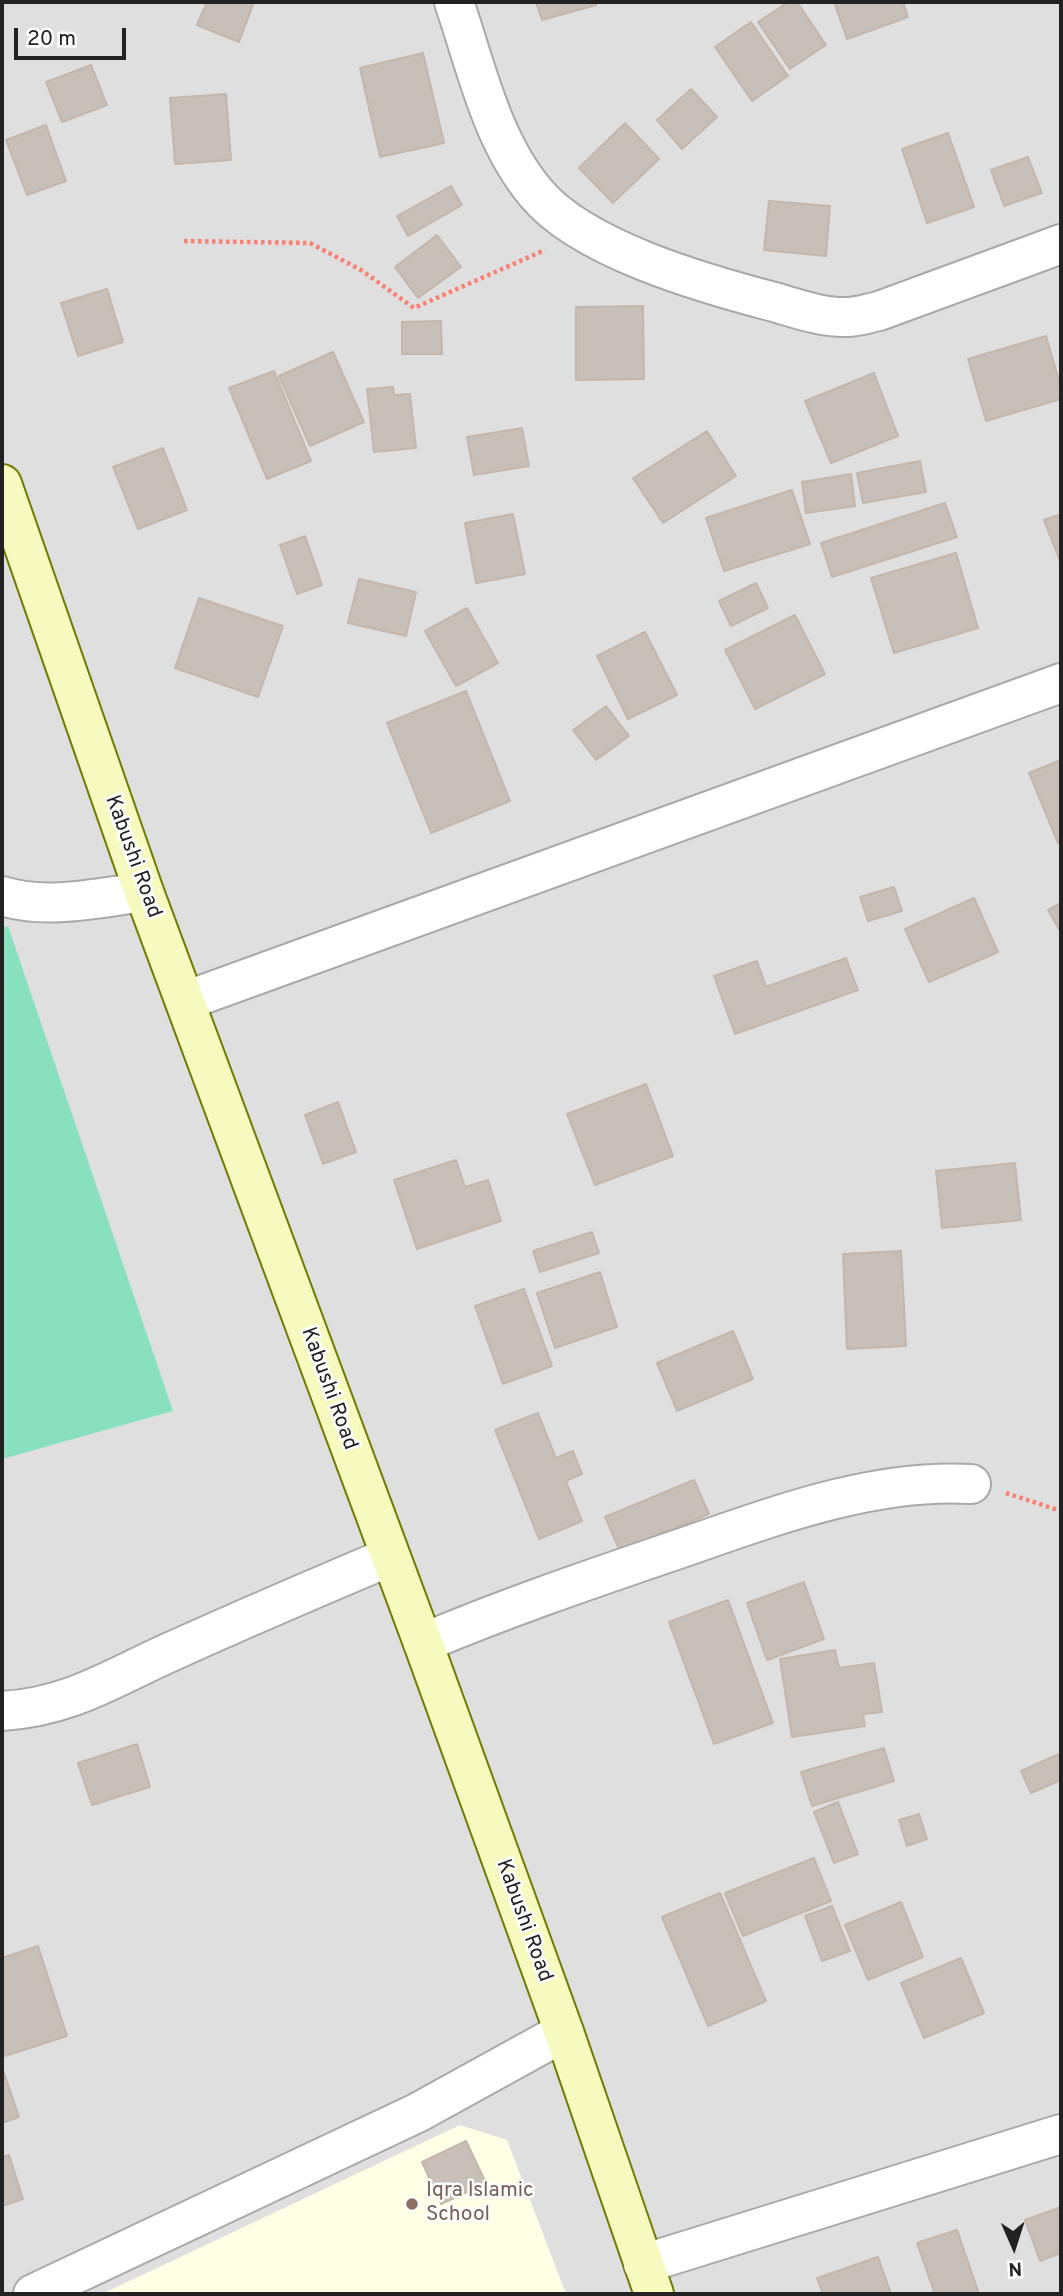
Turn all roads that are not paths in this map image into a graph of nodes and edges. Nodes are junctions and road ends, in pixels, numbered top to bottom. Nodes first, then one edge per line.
1 (454, 2) edge
2 (1061, 244) edge
3 (2, 484) edge
4 (1061, 683) edge
5 (144, 892) junction
6 (2, 896) edge
7 (185, 1001) junction
8 (971, 1484) road end
9 (389, 1557) junction
10 (423, 1643) junction
11 (2, 1711) edge
12 (564, 2032) junction
13 (1061, 2134) edge
14 (649, 2279) edge
15 (33, 2294) edge

1 - 2 street
3 - 5 main road, Kabushi Road
4 - 7 street
5 - 6 street
5 - 7 main road, Kabushi Road
7 - 9 main road, Kabushi Road
8 - 10 street
9 - 10 main road, Kabushi Road
9 - 11 street
10 - 12 main road, Kabushi Road
12 - 14 main road, Kabushi Road
12 - 15 street
13 - 14 street

